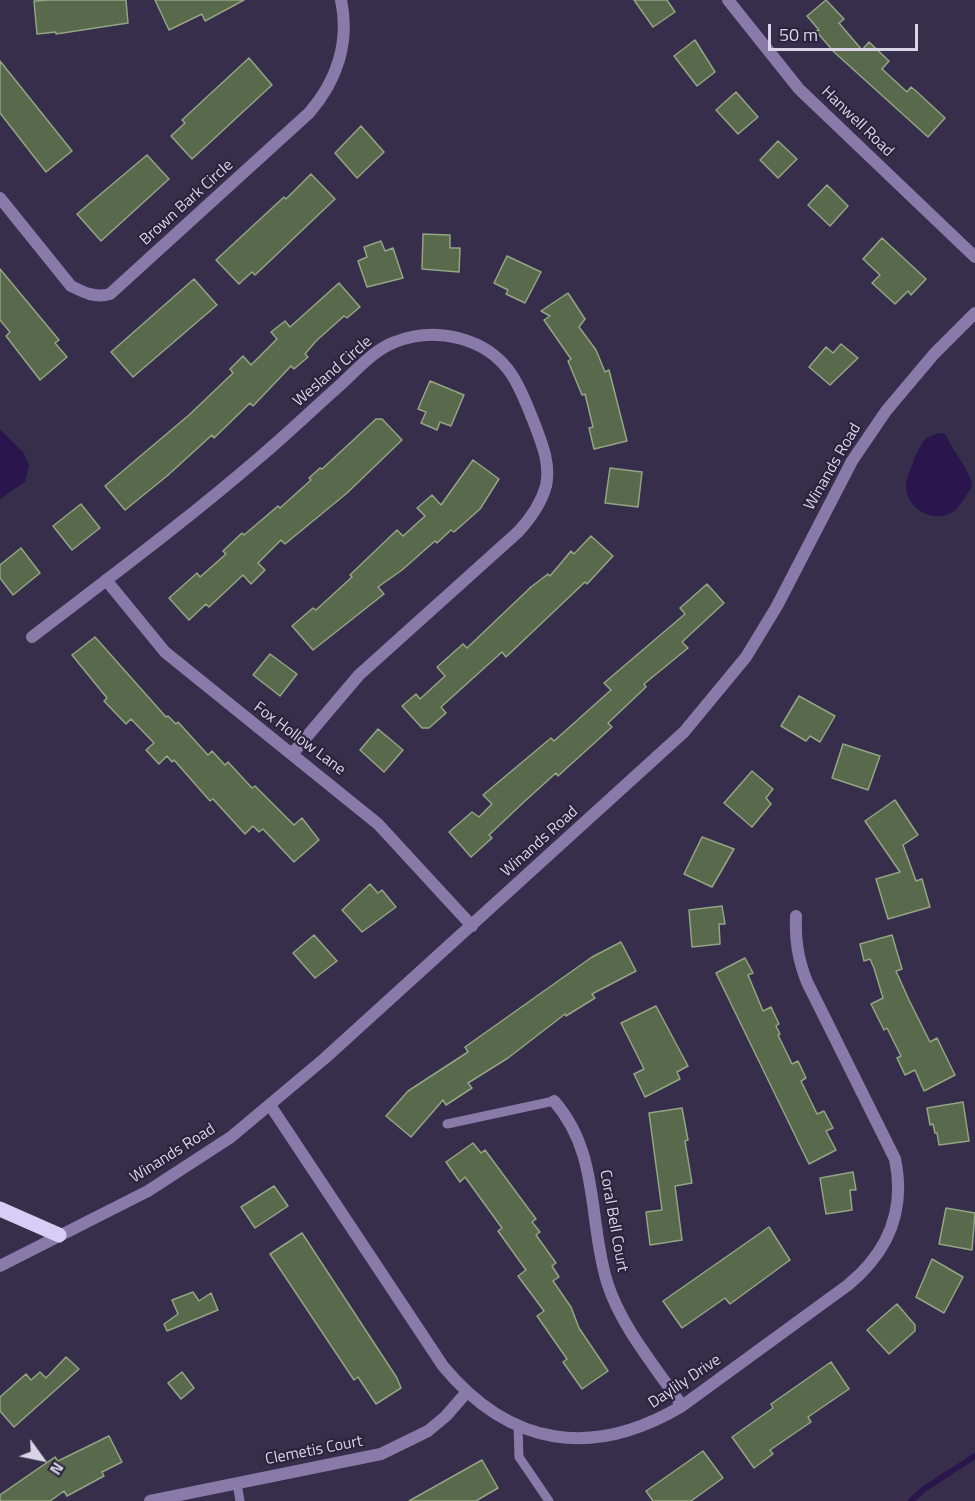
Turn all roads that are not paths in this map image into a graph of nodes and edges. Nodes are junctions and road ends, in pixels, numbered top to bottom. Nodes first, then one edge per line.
1 (341, 0) edge
2 (728, 0) edge
3 (0, 198) edge
4 (975, 257) edge
5 (975, 314) edge
6 (106, 580) junction
7 (32, 637) dead end
8 (292, 754) junction
9 (796, 916) dead end
10 (472, 926) junction
11 (554, 1101) joint
12 (270, 1105) junction
13 (447, 1124) dead end
14 (0, 1209) edge
15 (59, 1235) junction
16 (0, 1266) edge
17 (466, 1393) junction
18 (682, 1406) junction
19 (518, 1425) junction
20 (237, 1483) junction
21 (150, 1501) edge
22 (240, 1501) edge
23 (549, 1501) edge

1 - 3 street, Brown Bark Circle
2 - 4 street, Hanwell Road
5 - 10 street, Winands Road
6 - 7 street, Wesland Circle
6 - 8 street, Fox Hollow Lane
6 - 8 street, Wesland Circle
8 - 10 street, Fox Hollow Lane
9 - 18 street, Daylily Drive
10 - 12 street, Winands Road
11 - 13 lane
11 - 18 street, Coral Bell Court
12 - 15 street, Winands Road
12 - 17 street, Daylily Drive
14 - 15 main road
15 - 16 street, Winands Road
17 - 19 street, Daylily Drive
17 - 20 street, Clemetis Court
18 - 19 street, Daylily Drive
19 - 23 lane
20 - 21 street, Clemetis Court
20 - 22 lane

